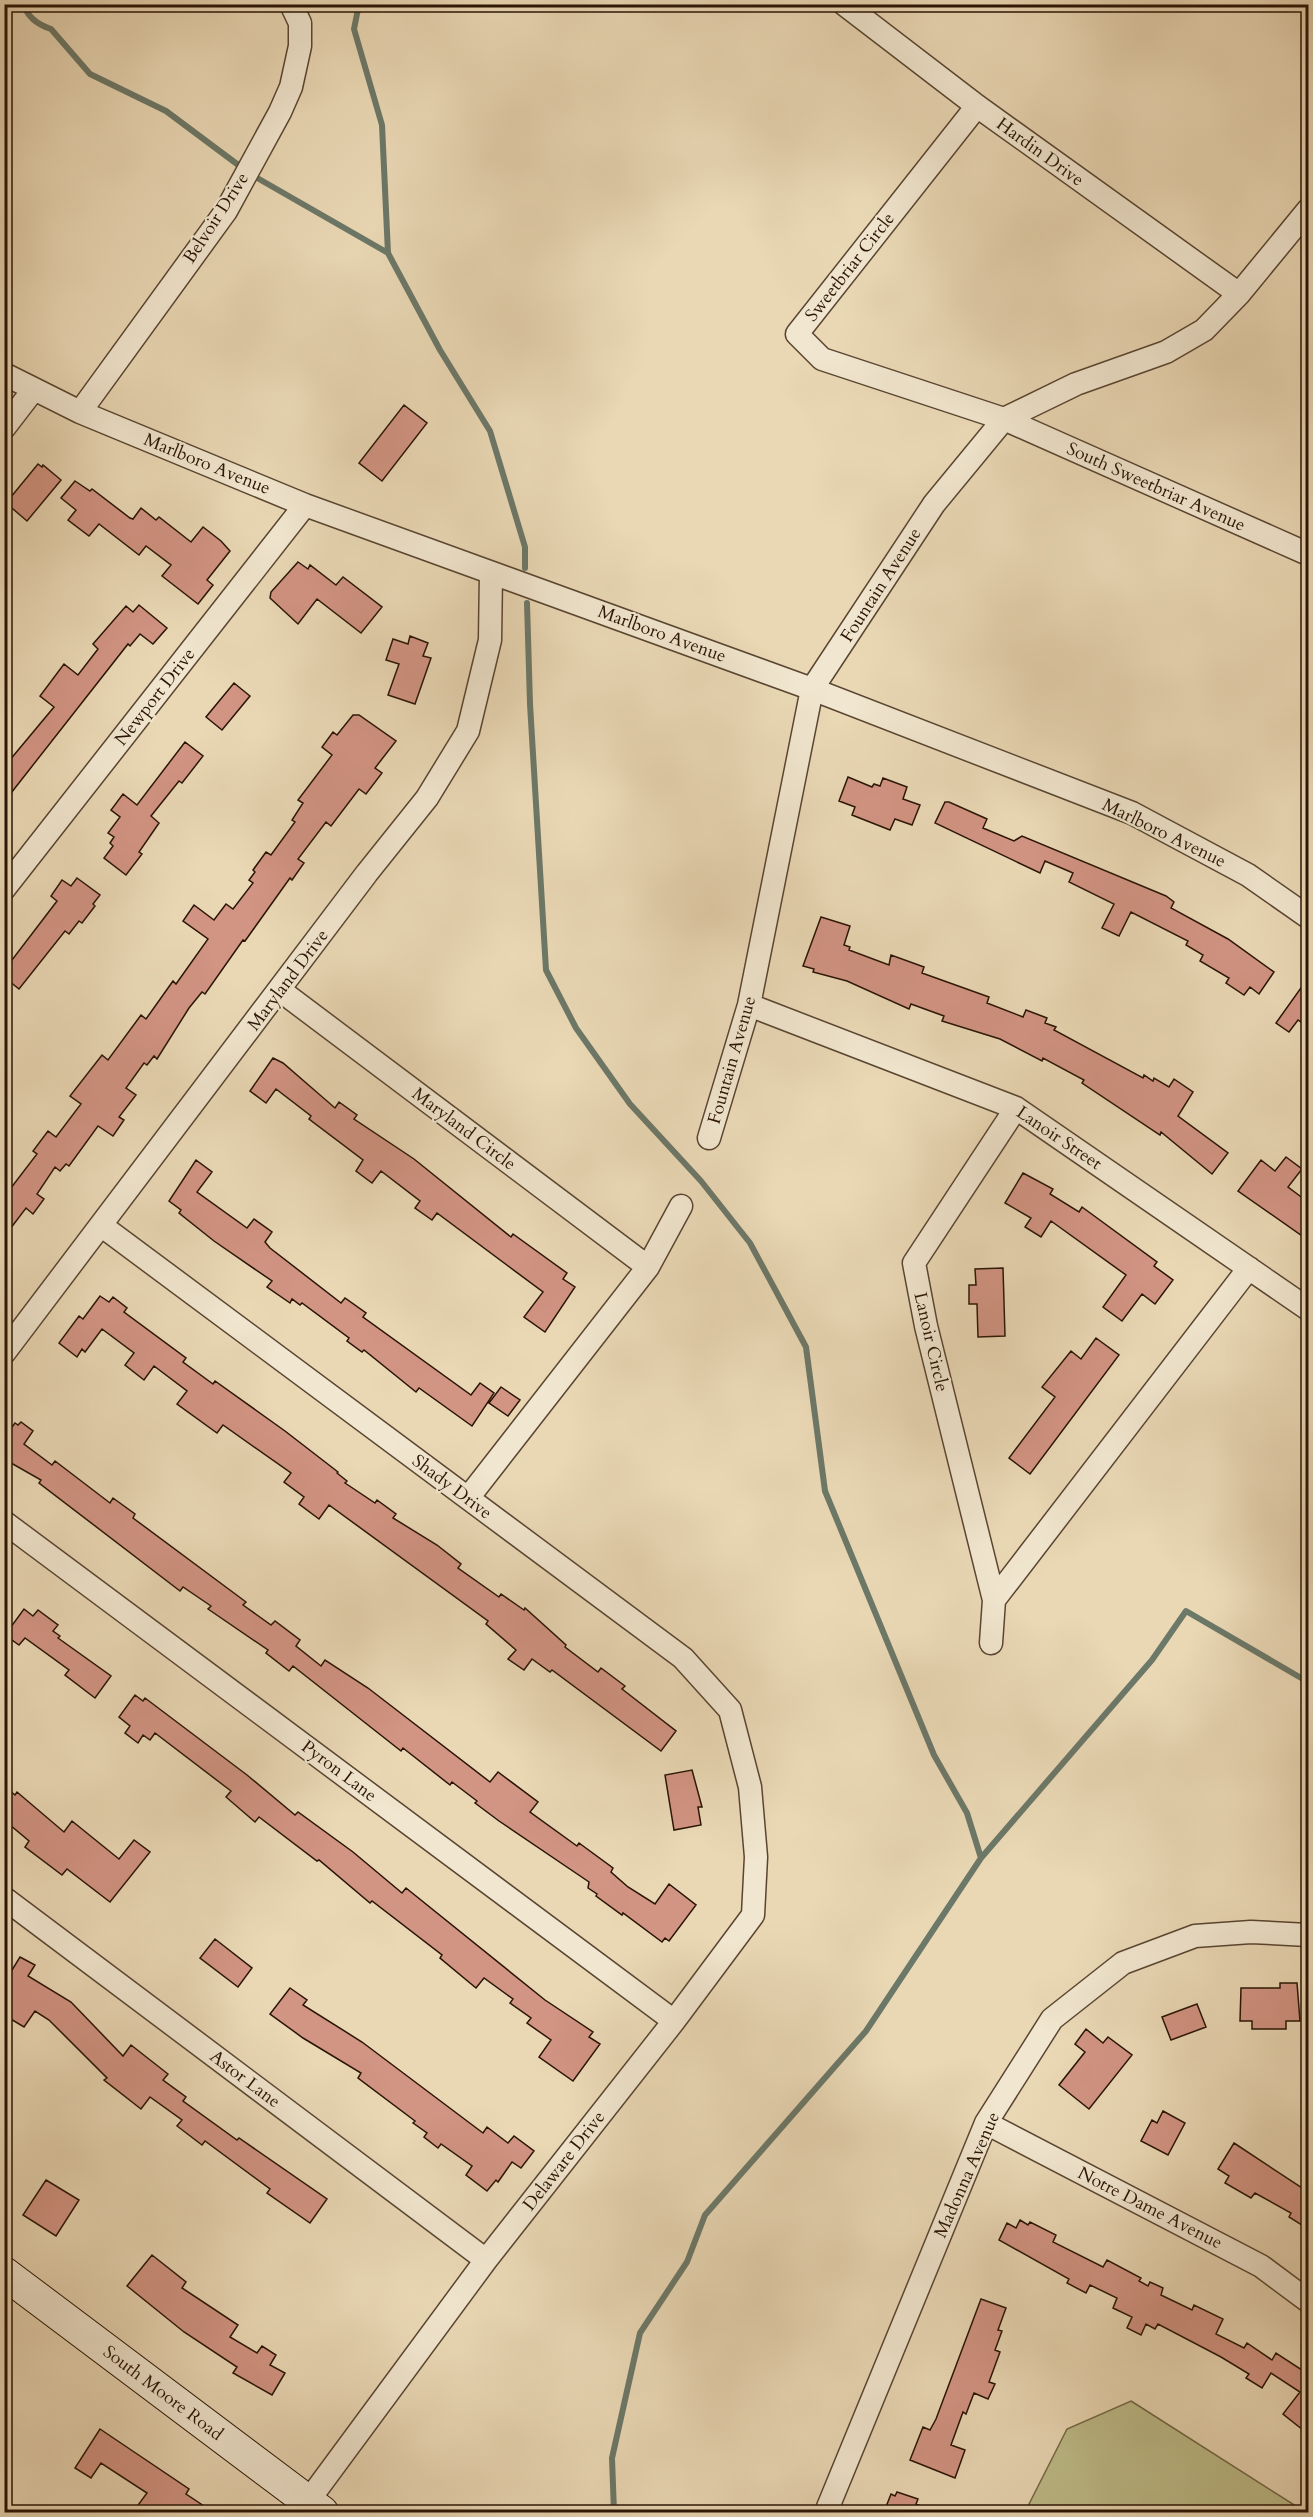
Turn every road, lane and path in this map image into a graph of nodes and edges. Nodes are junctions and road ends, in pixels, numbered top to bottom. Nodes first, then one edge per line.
1 (291, 4) edge
2 (844, 4) edge
3 (977, 106) junction
4 (1308, 210) edge
5 (1239, 294) junction
6 (4, 374) edge
7 (34, 389) junction
8 (80, 412) junction
9 (1004, 419) junction
10 (4, 428) edge
11 (305, 505) junction
12 (1308, 554) edge
13 (491, 573) junction
14 (812, 689) junction
15 (4, 890) edge
16 (1308, 917) edge
17 (281, 991) junction
18 (749, 1005) junction
19 (1016, 1108) junction
20 (709, 1138) dead end
21 (681, 1206) dead end
22 (102, 1226) junction
23 (648, 1267) junction
24 (1249, 1268) junction
25 (1308, 1310) edge
26 (4, 1353) edge
27 (468, 1498) junction
28 (4, 1522) edge
29 (994, 1600) junction
30 (991, 1643) dead end
31 (750, 1787) joint
32 (4, 1898) edge
33 (1308, 1935) edge
34 (674, 2021) junction
35 (986, 2123) junction
36 (486, 2260) junction
37 (4, 2273) edge
38 (1308, 2301) edge
39 (310, 2509) edge
40 (826, 2512) edge

1 - 8 street, Belvoir Drive
2 - 3 street, Hardin Drive
3 - 5 street, Hardin Drive
3 - 9 street, Sweetbriar Circle
4 - 5 street, Fountain Avenue
5 - 9 street, Fountain Avenue
6 - 7 street, Marlboro Avenue
7 - 8 street, Marlboro Avenue
7 - 10 street
8 - 11 street, Marlboro Avenue
9 - 12 street, South Sweetbriar Avenue
9 - 14 street, Fountain Avenue
11 - 13 street, Marlboro Avenue
11 - 15 street, Newport Drive
13 - 14 street, Marlboro Avenue
13 - 17 street, Maryland Drive
14 - 16 street, Marlboro Avenue
14 - 18 street, Fountain Avenue
17 - 22 street, Maryland Drive
17 - 23 street, Maryland Circle
18 - 19 street, Lanoir Street
18 - 20 street, Fountain Avenue
19 - 24 street, Lanoir Street
19 - 29 street, Lanoir Circle
21 - 23 street
22 - 26 street, Maryland Drive
22 - 27 street, Shady Drive
23 - 27 street
24 - 25 street, Lanoir Street
24 - 29 street
27 - 31 street, Shady Drive
28 - 34 street, Pyron Lane
29 - 30 street, Lanoir Circle
31 - 34 street, Delaware Drive
32 - 36 street, Astor Lane
33 - 35 street, Madonna Avenue
34 - 36 street, Delaware Drive
35 - 38 street, Notre Dame Avenue
35 - 40 street, Madonna Avenue
36 - 39 street, Delaware Drive
37 - 39 main road, South Moore Road

